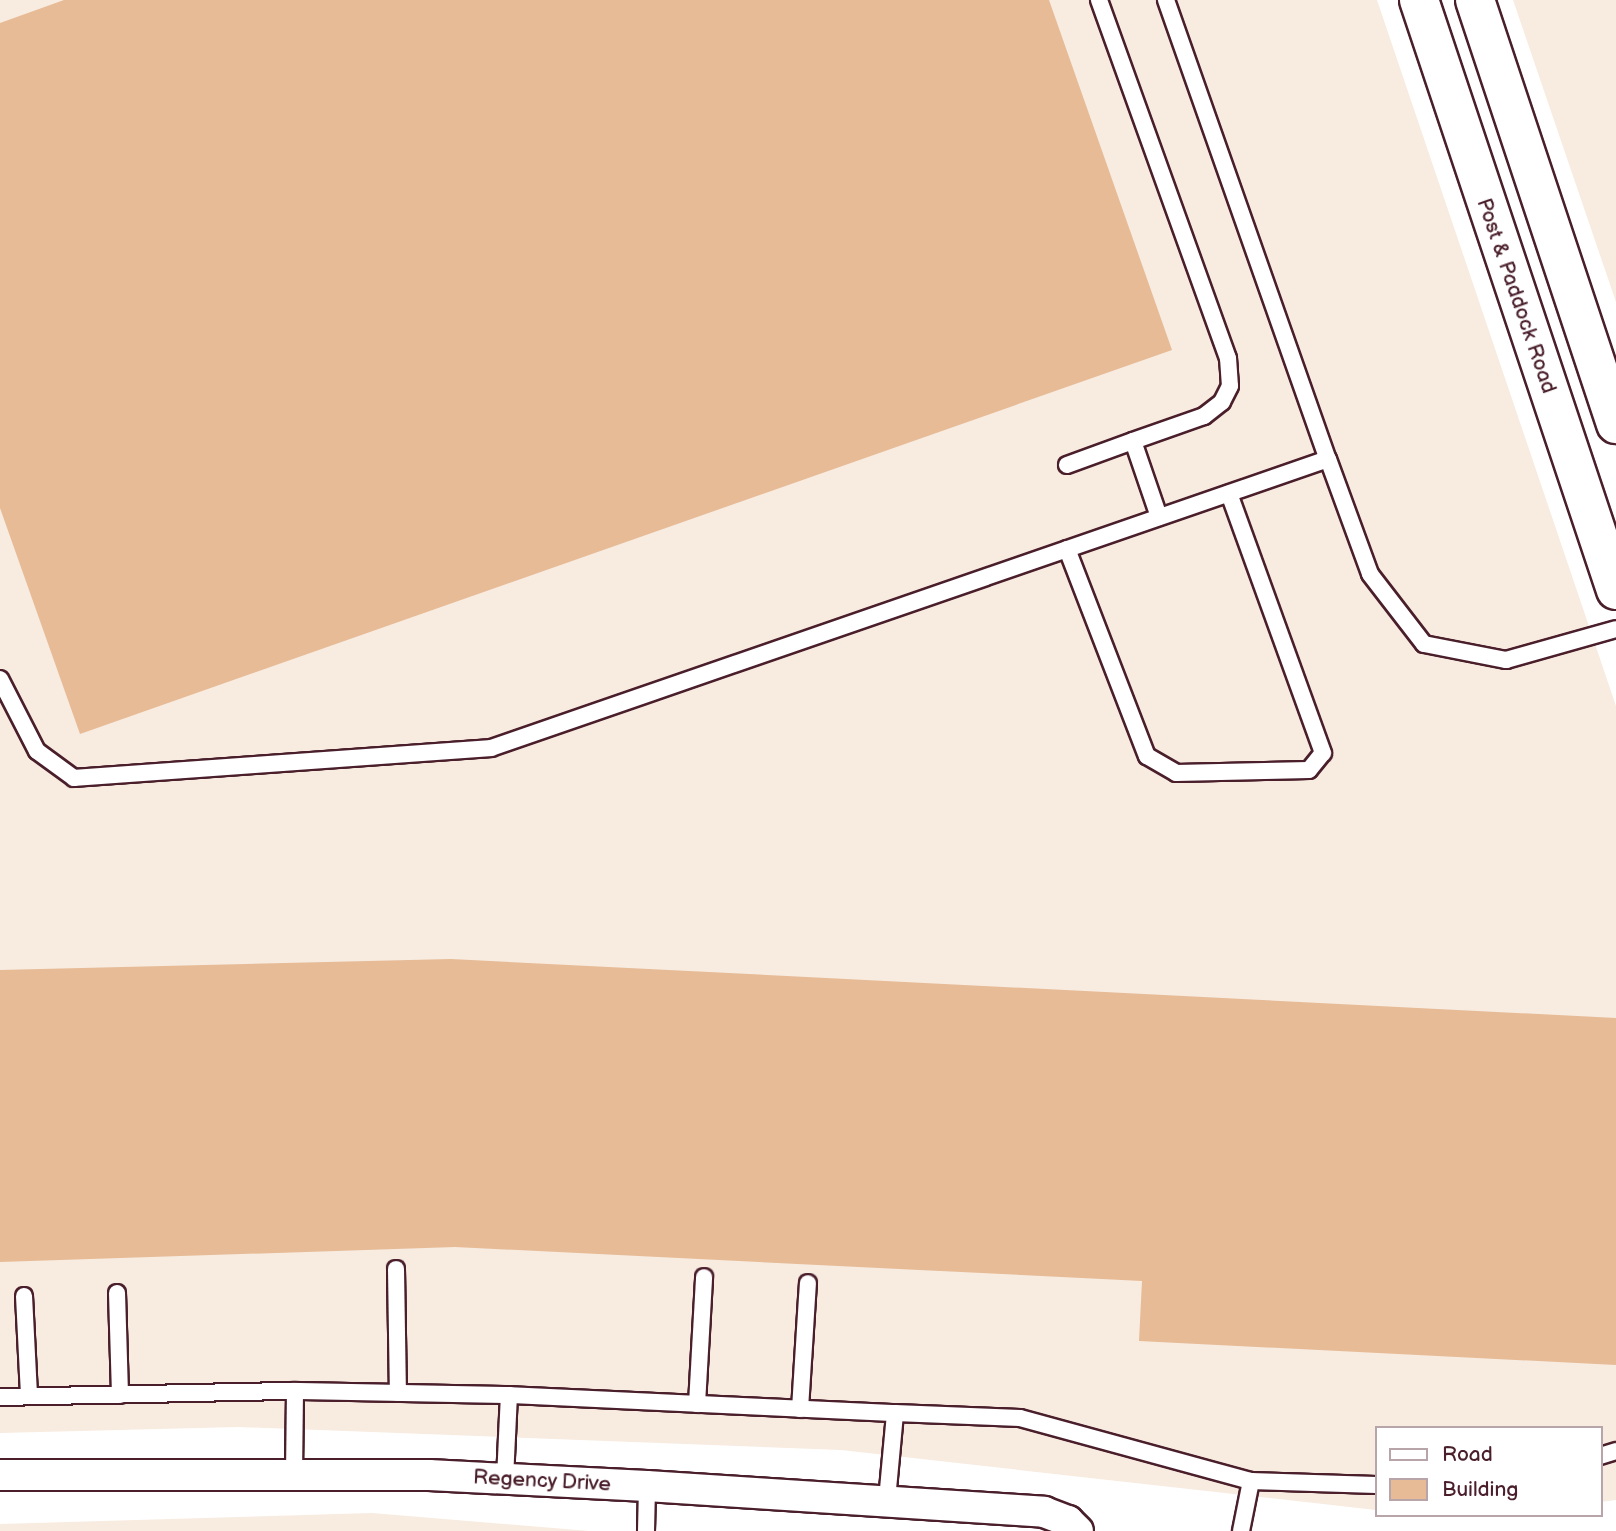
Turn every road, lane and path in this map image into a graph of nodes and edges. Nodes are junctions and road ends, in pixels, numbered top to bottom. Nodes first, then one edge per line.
1 (1099, 0) edge
2 (1167, 0) edge
3 (1419, 0) edge
4 (1475, 0) edge
5 (1616, 424) edge
6 (1133, 441) junction
7 (1328, 458) junction
8 (1067, 465) dead end
9 (1229, 493) junction
10 (1159, 517) junction
11 (1067, 549) junction
12 (1616, 590) edge
13 (1616, 629) edge
14 (0, 680) edge
15 (396, 1269) dead end
16 (704, 1277) dead end
17 (808, 1283) dead end
18 (117, 1293) dead end
19 (24, 1296) dead end
20 (295, 1391) junction
21 (398, 1393) junction
22 (120, 1395) junction
23 (509, 1395) junction
24 (29, 1396) junction
25 (0, 1397) edge
26 (697, 1404) junction
27 (800, 1409) junction
28 (895, 1413) junction
29 (294, 1474) junction
30 (0, 1475) edge
31 (505, 1479) junction
32 (1251, 1481) junction
33 (1374, 1485) edge
34 (646, 1486) junction
35 (887, 1500) junction
36 (646, 1531) edge
37 (1078, 1531) edge
38 (1241, 1531) edge

1 - 6 lane
2 - 7 lane
3 - 12 street, Post & Paddock Road
4 - 5 street
6 - 8 lane
6 - 10 lane
7 - 9 lane
7 - 13 lane
9 - 10 lane
9 - 11 lane
10 - 11 lane
11 - 14 lane
15 - 21 lane
16 - 26 lane
17 - 27 lane
18 - 22 lane
19 - 24 lane
20 - 21 lane
20 - 22 lane
20 - 29 lane
21 - 23 lane
22 - 24 lane
23 - 26 lane
23 - 31 lane
24 - 25 lane
26 - 27 lane
27 - 28 lane
28 - 32 lane
28 - 35 lane
29 - 30 street, Regency Drive
29 - 31 street, Regency Drive
31 - 34 street, Regency Drive
32 - 33 lane
32 - 38 lane
34 - 35 street, Regency Drive
34 - 36 lane
35 - 37 street, Regency Drive

